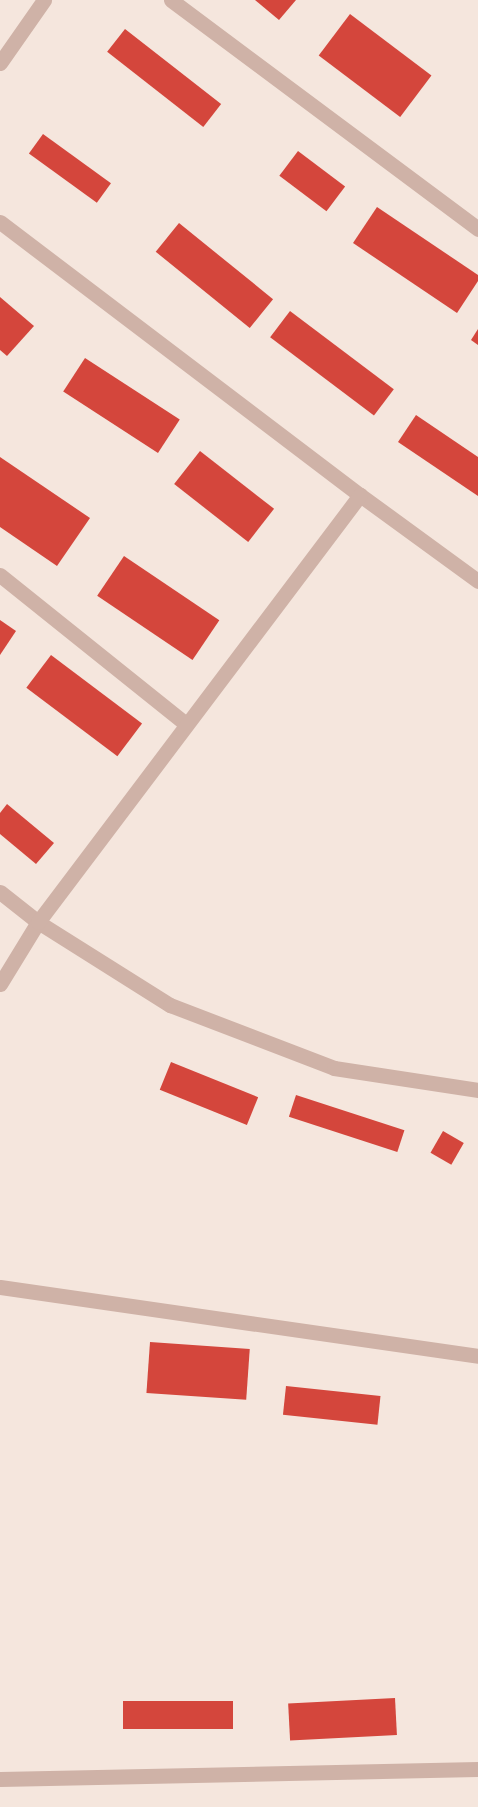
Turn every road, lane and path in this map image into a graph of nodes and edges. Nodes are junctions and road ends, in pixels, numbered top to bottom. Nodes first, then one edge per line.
1 (45, 0) edge
2 (171, 0) edge
3 (0, 63) edge
4 (0, 222) edge
5 (478, 229) edge
6 (360, 495) junction
7 (0, 575) edge
8 (478, 581) edge
9 (186, 724) junction
10 (0, 892) edge
11 (38, 922) junction
12 (0, 984) edge
13 (478, 1090) edge
14 (0, 1287) edge
15 (478, 1356) edge
16 (478, 1768) edge
17 (0, 1779) edge

1 - 3 street
2 - 5 street
4 - 6 street
6 - 8 street
6 - 9 street
7 - 9 street
9 - 11 street
10 - 11 street
11 - 12 street
11 - 13 street
14 - 15 street
16 - 17 street

